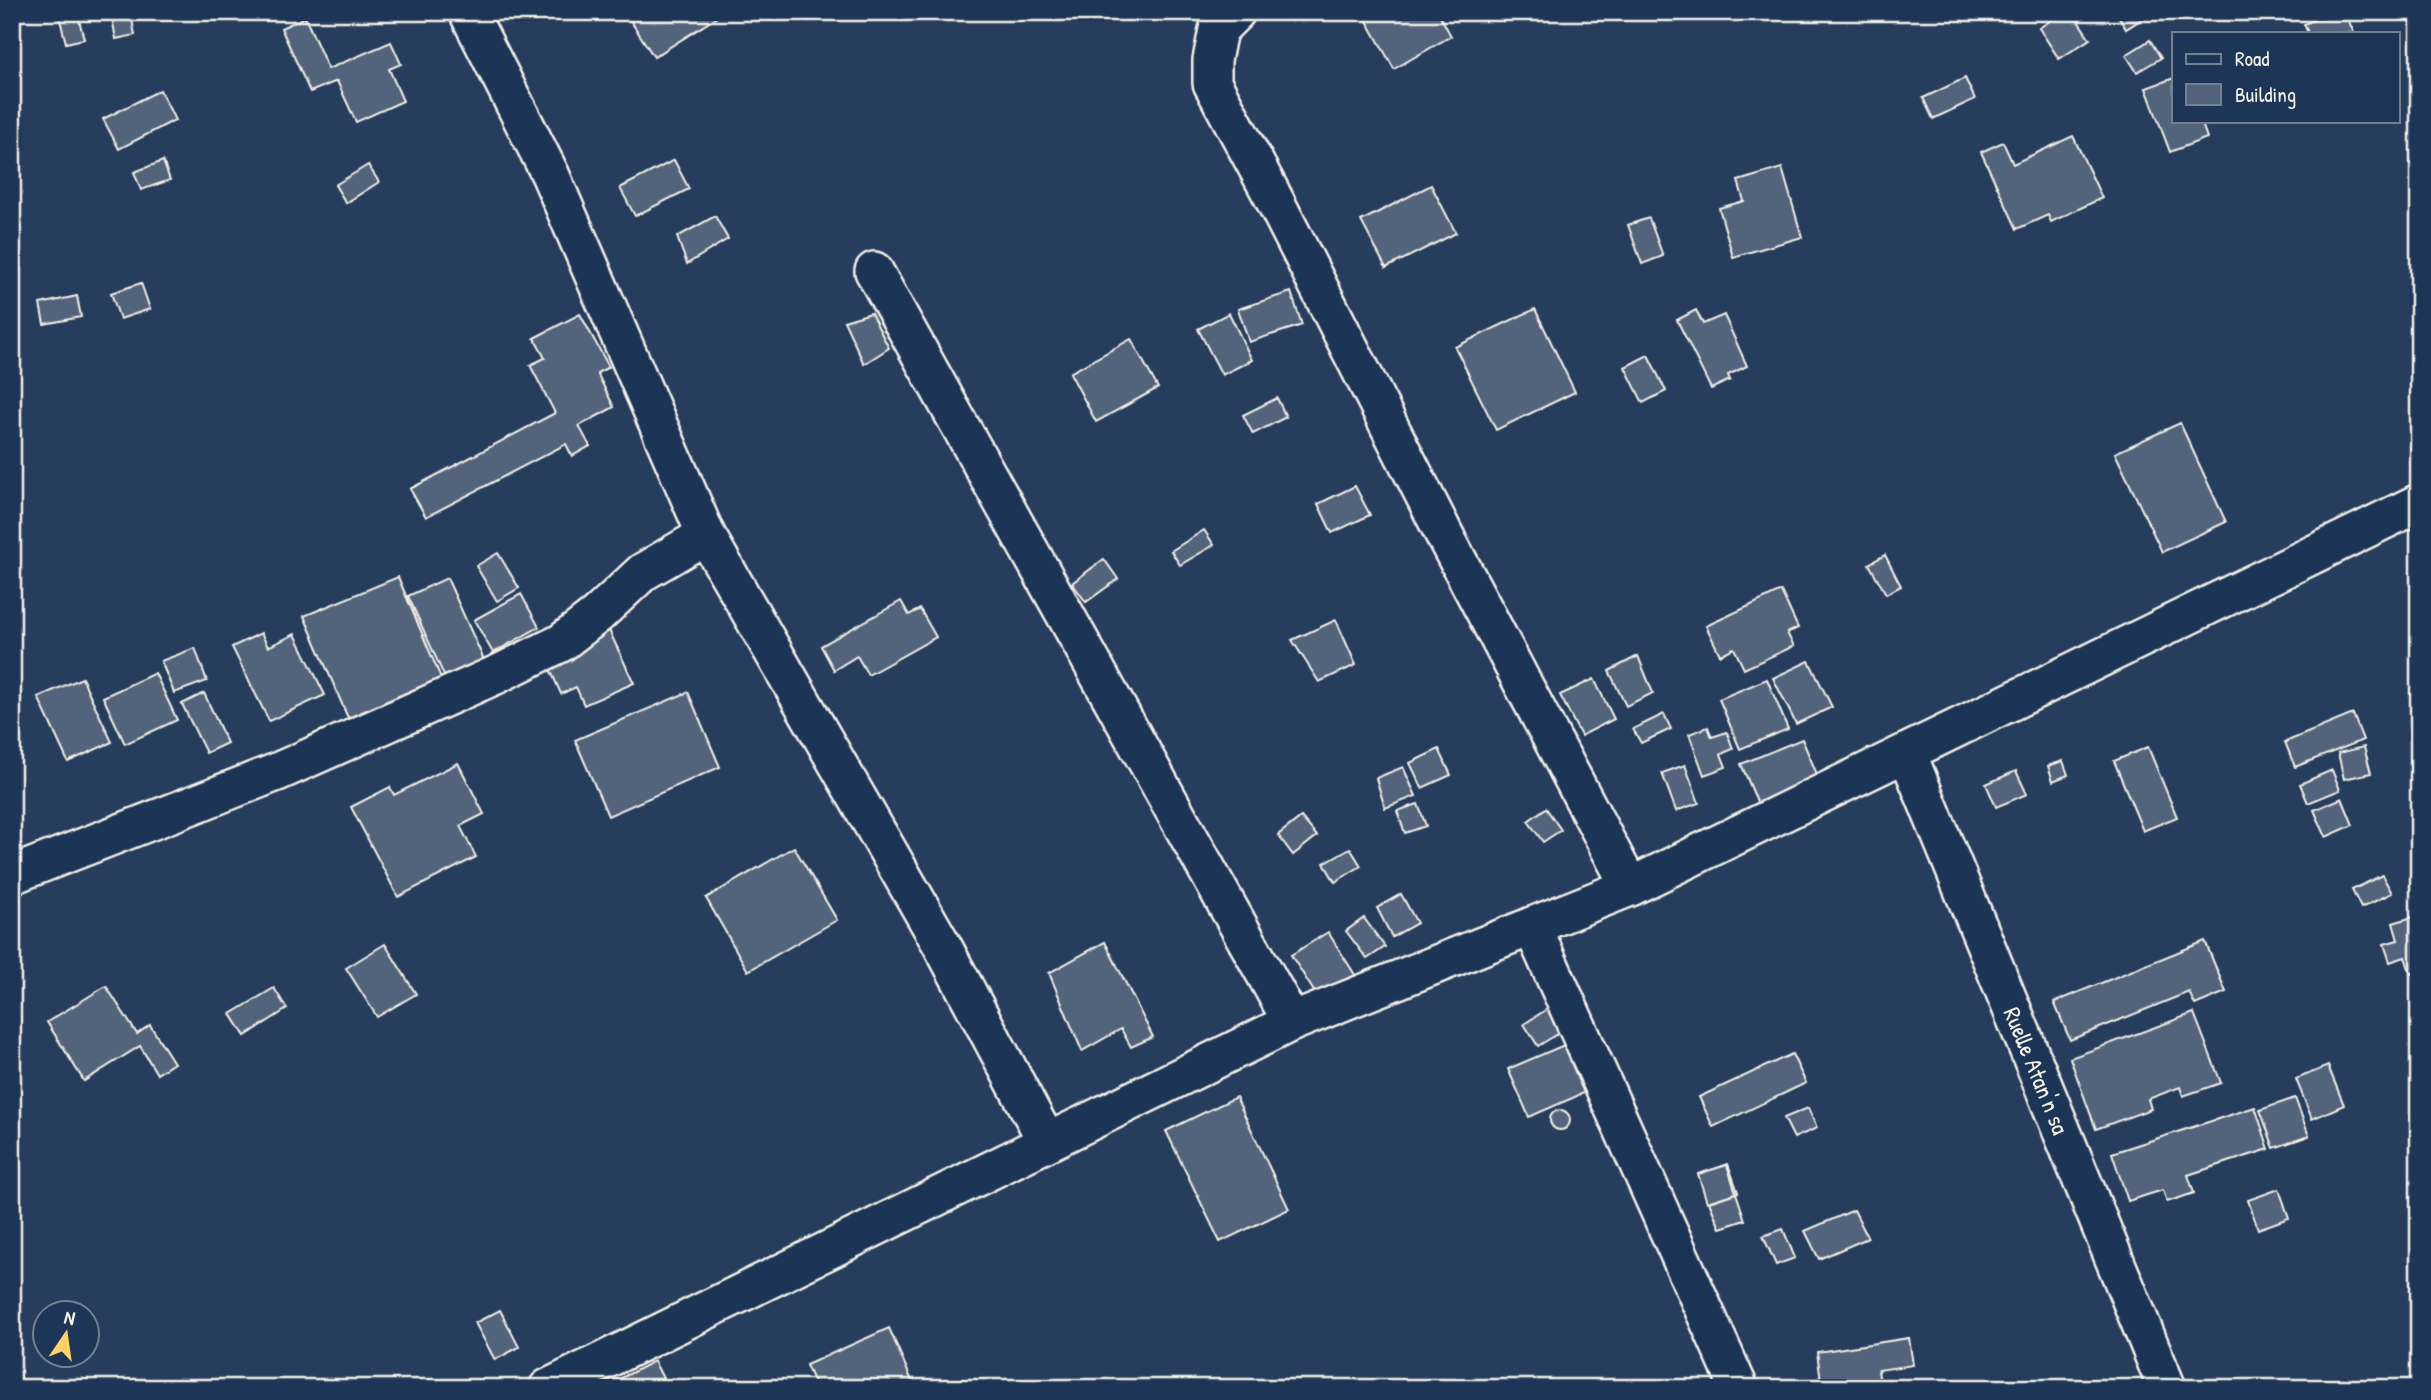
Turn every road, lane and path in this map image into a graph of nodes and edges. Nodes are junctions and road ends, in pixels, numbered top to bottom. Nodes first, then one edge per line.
1 (468, 12) edge
2 (1236, 12) edge
3 (874, 271) dead end
4 (2419, 503) edge
5 (706, 535) junction
6 (1907, 753) junction
7 (12, 875) edge
8 (1630, 887) junction
9 (1532, 926) junction
10 (1292, 1022) junction
11 (1047, 1142) junction
12 (548, 1388) edge
13 (1739, 1388) edge
14 (2167, 1388) edge

1 - 5 street
2 - 8 street
3 - 10 street
4 - 6 street
5 - 7 street
5 - 11 street
6 - 8 street
6 - 14 street, Ruelle Atan'n sa
8 - 9 street
9 - 10 street
9 - 13 street
10 - 11 street
11 - 12 street

